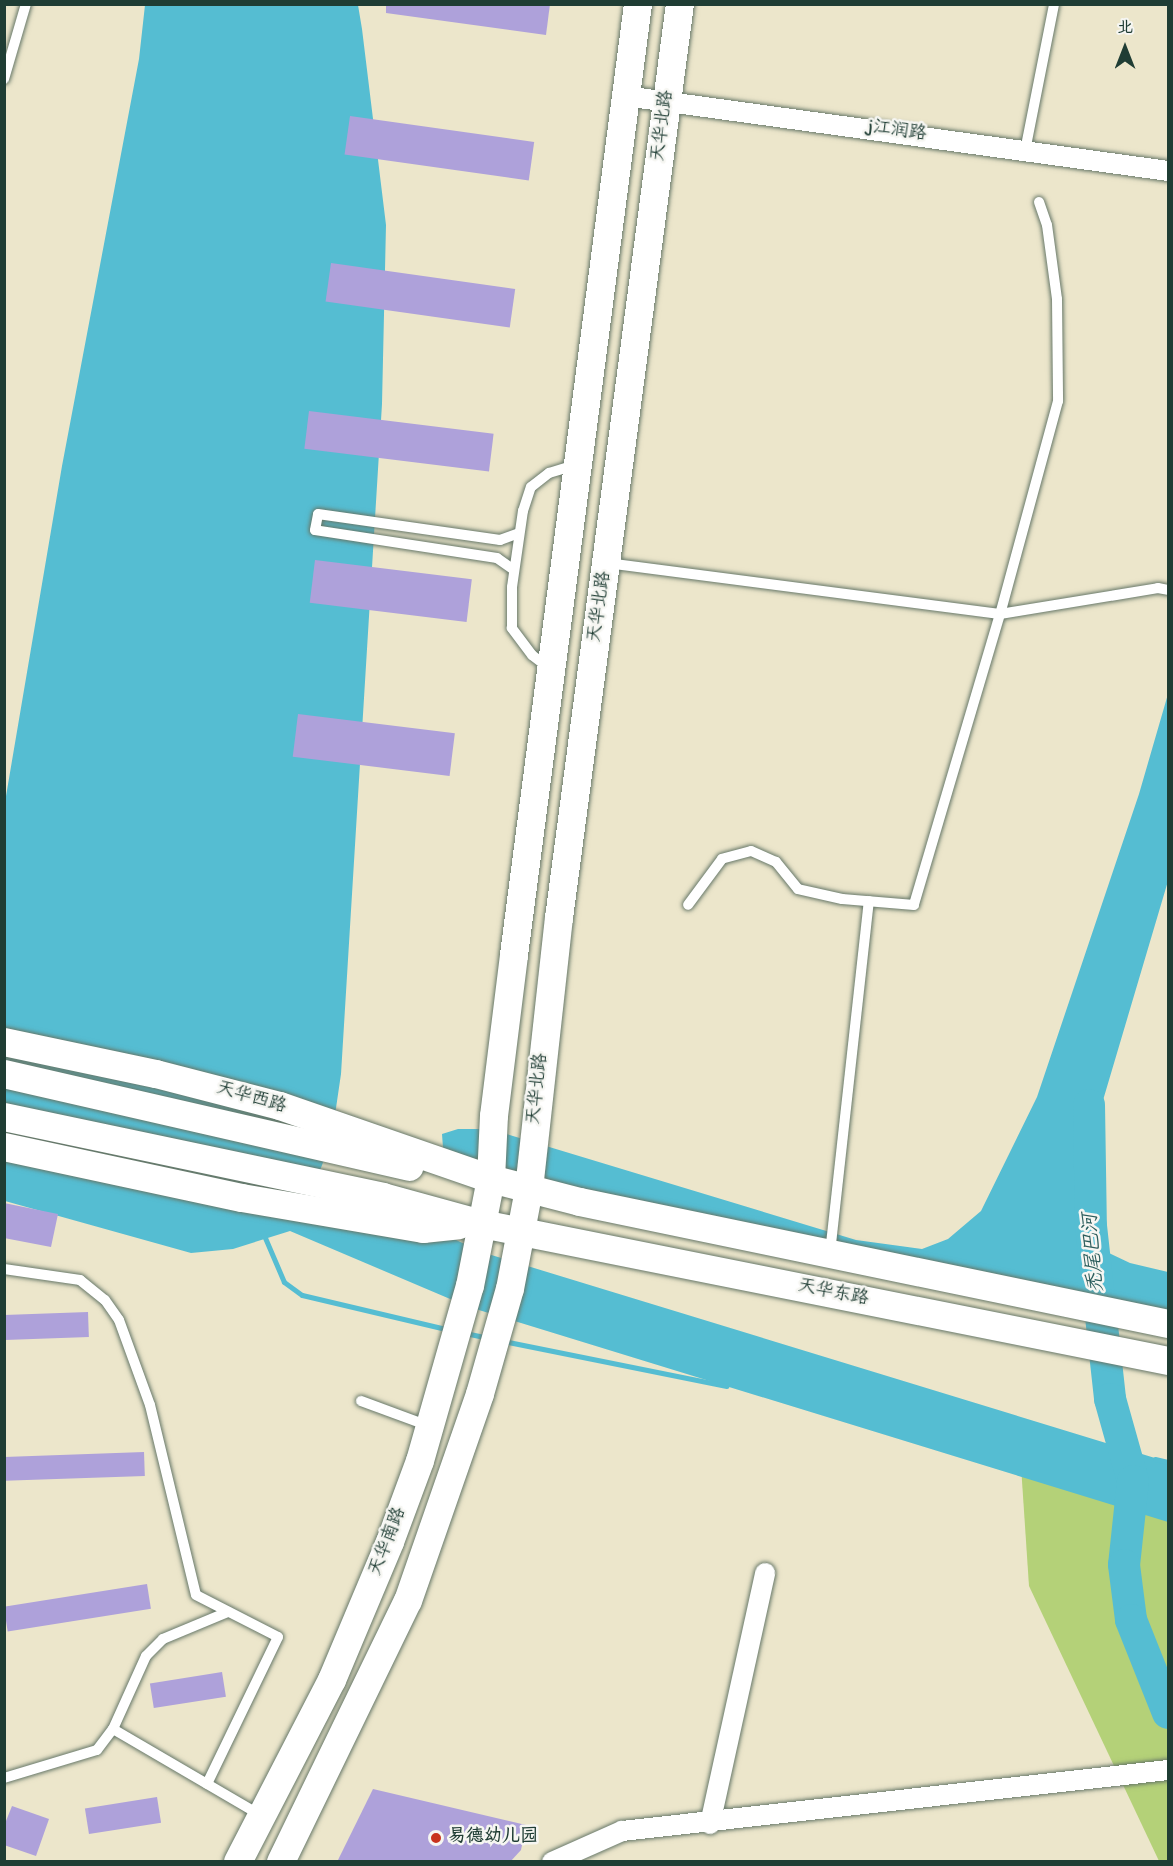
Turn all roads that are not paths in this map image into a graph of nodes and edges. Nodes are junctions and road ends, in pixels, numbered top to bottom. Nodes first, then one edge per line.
1 (26, 4) edge
2 (638, 4) edge
3 (680, 4) edge
4 (1054, 4) edge
5 (4, 80) edge
6 (625, 96) junction
7 (668, 100) junction
8 (1025, 151) junction
9 (1168, 171) edge
10 (1039, 202) dead end
11 (578, 464) junction
12 (519, 533) junction
13 (607, 563) junction
14 (514, 570) junction
15 (1168, 590) edge
16 (1000, 614) junction
17 (552, 670) junction
18 (869, 902) junction
19 (688, 905) dead end
20 (4, 1042) edge
21 (4, 1074) edge
22 (4, 1117) edge
23 (4, 1147) edge
24 (505, 1206) junction
25 (830, 1254) junction
26 (4, 1269) edge
27 (1168, 1323) edge
28 (1168, 1361) edge
29 (362, 1401) dead end
30 (430, 1426) junction
31 (765, 1573) dead end
32 (228, 1612) junction
33 (113, 1729) junction
34 (1168, 1770) edge
35 (4, 1778) edge
36 (207, 1784) junction
37 (262, 1816) junction
38 (710, 1824) junction
39 (238, 1862) edge
40 (281, 1862) edge
41 (552, 1862) edge

1 - 5 lane
2 - 6 main road
3 - 7 main road, 天华北路
4 - 8 lane
6 - 7 street, j江润路
6 - 11 main road
7 - 8 street, j江润路
7 - 13 main road, 天华北路
8 - 9 street, j江润路
10 - 16 lane
11 - 12 lane
11 - 17 main road
12 - 14 lane
12 - 14 lane
13 - 16 lane
13 - 24 main road, 天华北路
14 - 17 lane
15 - 16 lane
16 - 18 lane
17 - 24 main road
18 - 19 lane
18 - 25 lane
20 - 24 main road, 天华西路
21 - 24 main road, 天华西路
22 - 24 main road
23 - 24 main road
24 - 25 main road, 天华东路
24 - 28 main road, 天华东路
24 - 30 main road, 天华南路
24 - 40 main road, 天华南路
25 - 27 main road, 天华东路
26 - 32 lane
29 - 30 lane
30 - 37 main road, 天华南路
31 - 38 street
32 - 33 lane
32 - 36 lane
33 - 35 lane
33 - 36 lane
34 - 38 street
36 - 37 lane
37 - 39 main road, 天华南路
38 - 41 street

